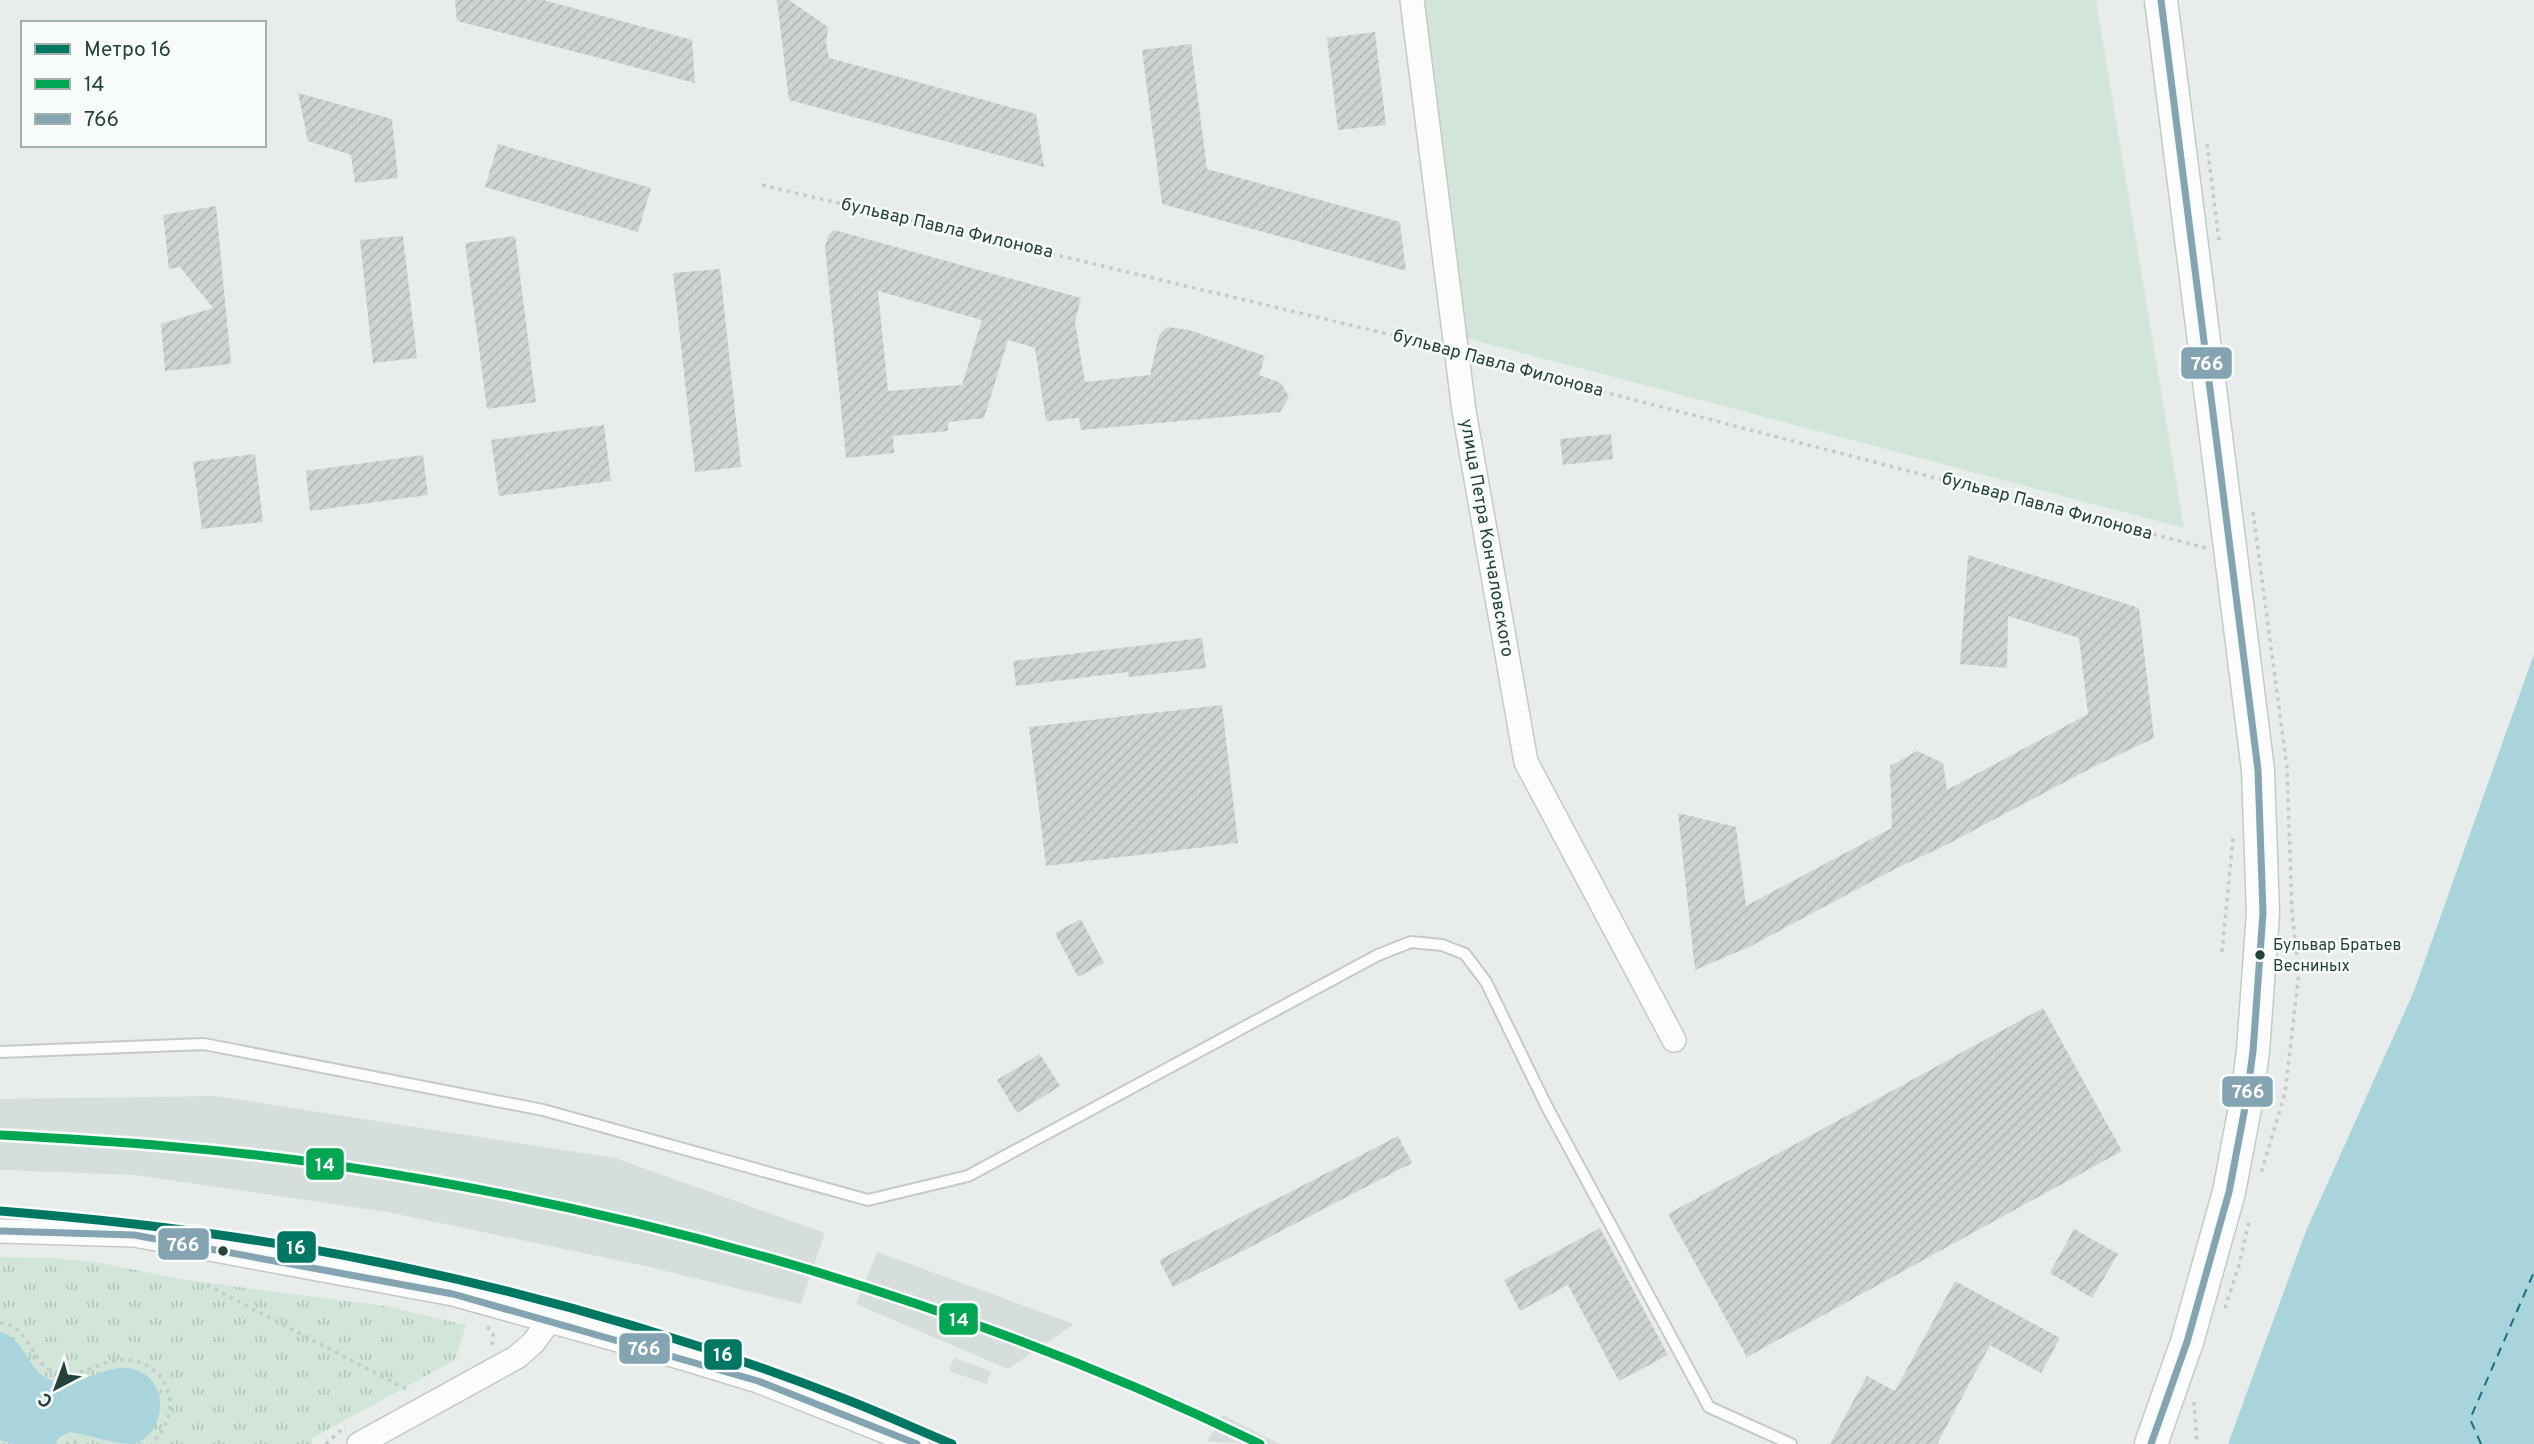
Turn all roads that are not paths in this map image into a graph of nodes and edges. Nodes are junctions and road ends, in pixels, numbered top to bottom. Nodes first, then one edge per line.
1 (1412, 0) edge
2 (2161, 0) edge
3 (1674, 1040) dead end
4 (0, 1052) edge
5 (0, 1231) edge
6 (550, 1320) junction
7 (359, 1444) edge
8 (917, 1444) edge
9 (1791, 1444) edge
10 (2151, 1444) edge

1 - 3 street, улица Петра Кончаловского
2 - 10 main road
4 - 9 lane
5 - 6 street
6 - 7 street
6 - 8 street

